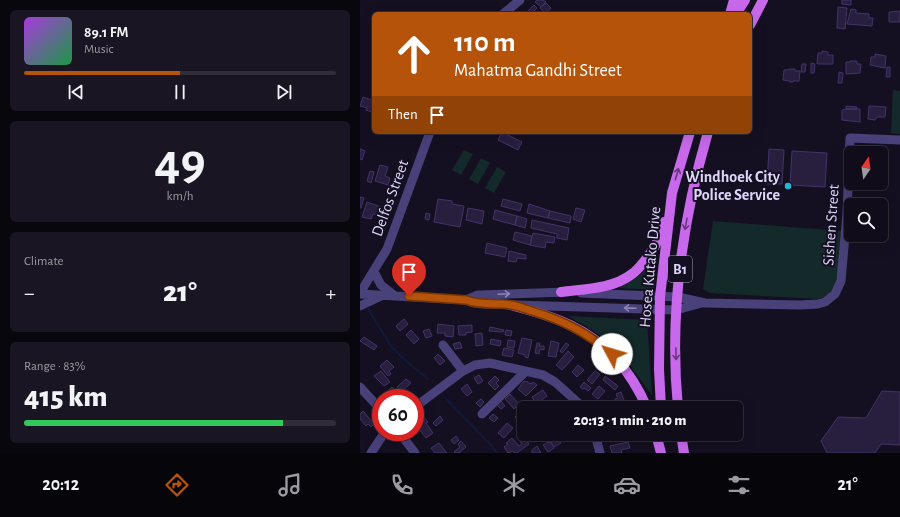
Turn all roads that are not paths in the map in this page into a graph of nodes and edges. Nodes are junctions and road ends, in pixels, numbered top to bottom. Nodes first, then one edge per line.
1 (520, 0) edge
2 (734, 0) edge
3 (745, 0) edge
4 (763, 0) edge
5 (505, 12) edge
6 (731, 12) edge
7 (737, 12) edge
8 (752, 21) edge
9 (429, 134) edge
10 (689, 134) edge
11 (708, 134) edge
12 (900, 140) edge
13 (672, 193) junction
14 (374, 272) junction
15 (561, 292) junction
16 (360, 294) edge
17 (384, 295) junction
18 (395, 296) junction
19 (660, 297) junction
20 (678, 297) junction
21 (466, 300) junction
22 (705, 302) junction
23 (511, 305) junction
24 (360, 306) edge
25 (660, 309) junction
26 (677, 310) junction
27 (444, 345) dead end
28 (463, 371) junction
29 (526, 371) junction
30 (360, 386) edge
31 (372, 400) edge
32 (424, 400) edge
33 (576, 401) edge
34 (644, 401) edge
35 (661, 401) edge
36 (678, 401) edge
37 (482, 414) dead end
38 (379, 441) edge
39 (406, 441) edge
40 (597, 441) edge
41 (658, 441) edge
42 (665, 441) edge
43 (682, 441) edge
44 (371, 453) edge
45 (415, 453) edge
46 (600, 453) edge
47 (661, 453) edge
48 (666, 453) edge
49 (684, 453) edge

1 - 5 street
2 - 6 main road
3 - 7 main road
4 - 8 main road
9 - 14 street, Delfos Street
13 -> 10 main road, Hosea Kutako Drive / B1
11 -> 20 main road, Hosea Kutako Drive / B1
12 - 22 street, Sishen Street
13 - 15 main road
13 - 19 main road, Hosea Kutako Drive / B1
14 - 16 street, Delfos Street
14 - 18 street
15 - 19 street
21 -> 15 street
16 - 17 street
17 - 18 street
17 - 24 street
18 - 21 street
19 - 20 street
19 - 25 main road, Hosea Kutako Drive / B1
20 - 22 street
20 - 26 main road, Hosea Kutako Drive / B1
21 - 23 street
22 - 26 street
25 -> 23 street
23 - 34 main road
25 - 26 street
25 - 35 main road, Hosea Kutako Drive / B1
26 -> 36 main road, Hosea Kutako Drive / B1
27 - 28 street
28 - 29 street
28 - 32 street
29 - 33 street
29 - 37 street
30 - 31 street
38 - 44 street
39 - 45 street
40 - 46 street
41 - 47 main road
42 - 48 main road
43 - 49 main road

